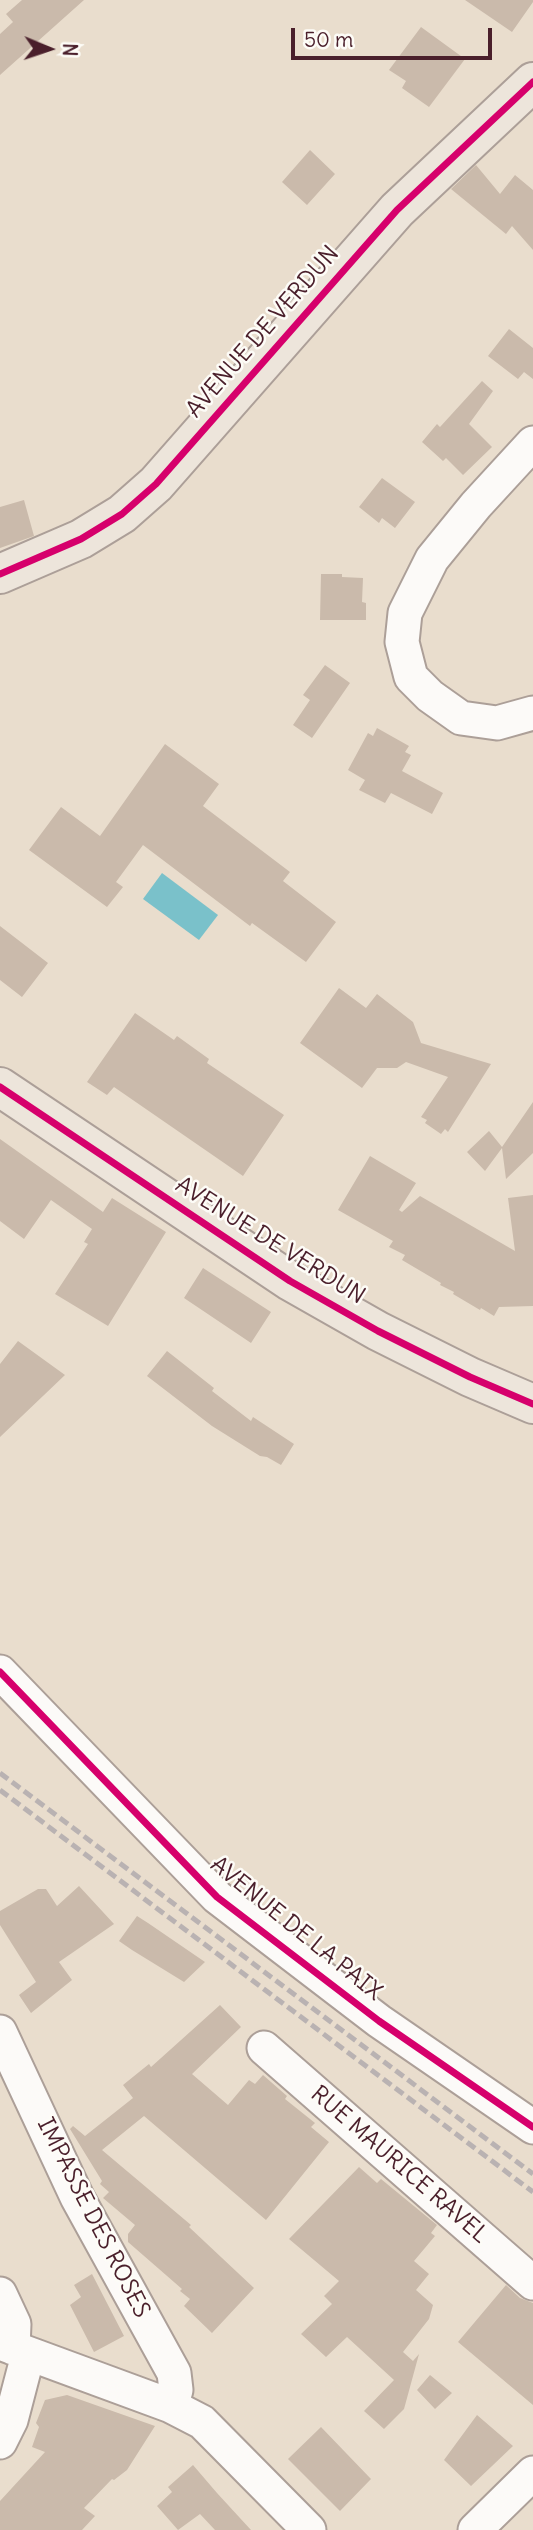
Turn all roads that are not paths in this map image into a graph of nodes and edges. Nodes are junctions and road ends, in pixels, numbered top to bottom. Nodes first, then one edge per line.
1 (533, 82) edge
2 (533, 443) edge
3 (0, 574) edge
4 (533, 713) edge
5 (0, 1087) edge
6 (533, 1404) edge
7 (0, 1672) edge
8 (0, 2032) edge
9 (264, 2048) dead end
10 (533, 2127) edge
11 (533, 2283) edge
12 (0, 2294) edge
13 (14, 2349) edge
14 (171, 2406) junction
15 (0, 2442) edge
16 (533, 2473) edge
17 (309, 2530) edge
18 (475, 2530) edge

1 - 3 main road, AVENUE DE VERDUN
2 - 4 street
5 - 6 main road, AVENUE DE VERDUN
7 - 10 street, AVENUE DE LA PAIX
8 - 14 street, IMPASSE DES ROSES
9 - 11 street, RUE MAURICE RAVEL
12 - 13 street
13 - 14 street
13 - 15 street
14 - 17 street
16 - 18 street

